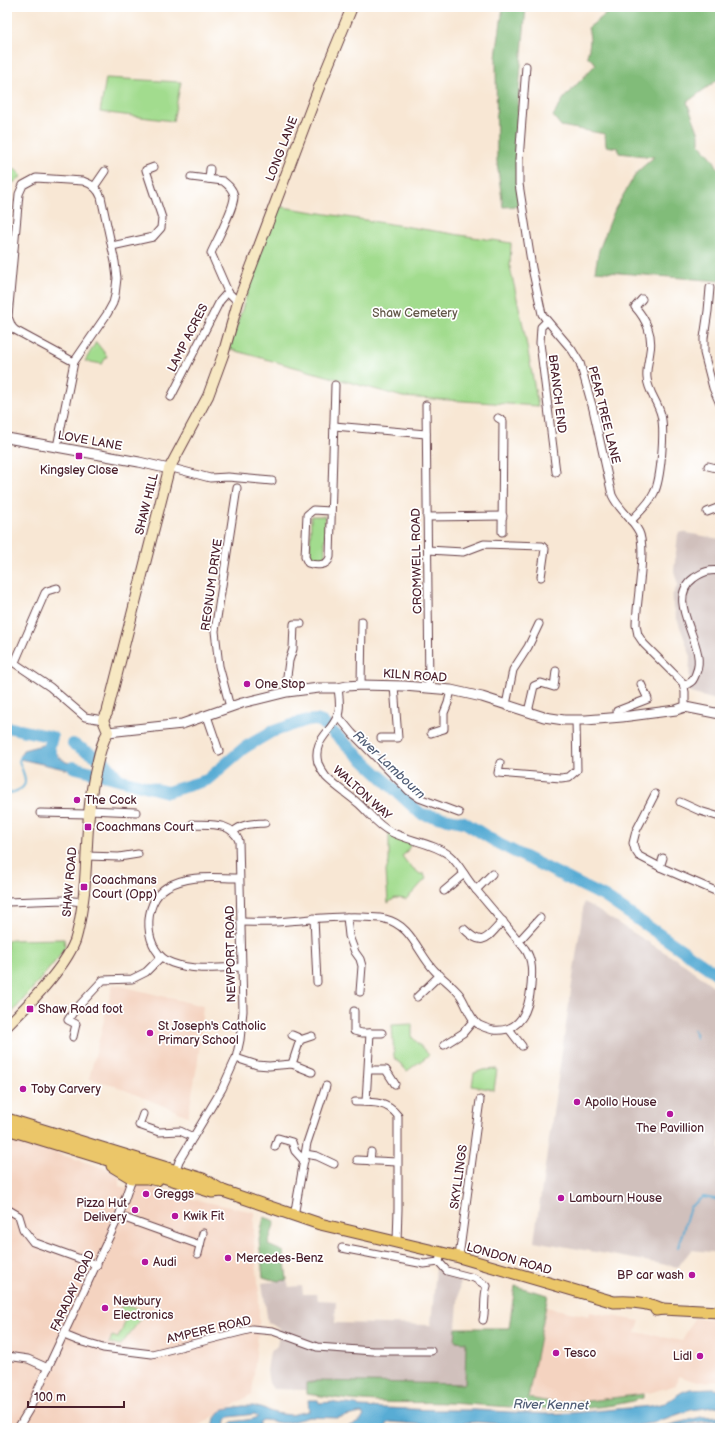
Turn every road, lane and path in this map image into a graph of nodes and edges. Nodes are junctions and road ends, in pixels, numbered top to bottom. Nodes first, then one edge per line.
1 (352, 7) edge
2 (526, 66) dead end
3 (154, 167) dead end
4 (210, 169) dead end
5 (105, 171) dead end
6 (191, 177) dead end
7 (209, 179) junction
8 (94, 187) junction
9 (112, 246) junction
10 (710, 288) dead end
11 (228, 292) junction
12 (642, 299) dead end
13 (238, 302) junction
14 (547, 321) junction
15 (74, 362) junction
16 (335, 385) dead end
17 (171, 397) dead end
18 (720, 404) edge
19 (426, 406) dead end
20 (503, 418) dead end
21 (334, 426) junction
22 (426, 434) junction
23 (7, 438) edge
24 (58, 447) junction
25 (708, 466) dead end
26 (169, 469) junction
27 (720, 469) edge
28 (556, 472) dead end
29 (272, 481) dead end
30 (236, 488) dead end
31 (720, 507) edge
32 (331, 511) junction
33 (707, 512) dead end
34 (503, 516) junction
35 (427, 517) junction
36 (631, 521) junction
37 (502, 532) dead end
38 (428, 550) junction
39 (720, 571) edge
40 (541, 577) dead end
41 (57, 588) dead end
42 (362, 621) dead end
43 (301, 624) dead end
44 (539, 624) dead end
45 (7, 658) edge
46 (15, 662) junction
47 (556, 671) dead end
48 (641, 684) dead end
49 (361, 686) junction
50 (394, 686) junction
51 (684, 686) junction
52 (338, 688) junction
53 (429, 688) junction
54 (451, 690) junction
55 (287, 692) junction
56 (506, 705) junction
57 (230, 707) junction
58 (685, 707) junction
59 (528, 712) junction
60 (720, 714) edge
61 (207, 716) junction
62 (618, 717) junction
63 (337, 718) junction
64 (103, 720) junction
65 (576, 721) junction
66 (108, 732) junction
67 (431, 733) dead end
68 (381, 738) dead end
69 (219, 751) dead end
70 (500, 763) dead end
71 (655, 794) dead end
72 (680, 802) dead end
73 (88, 812) junction
74 (136, 812) dead end
75 (40, 813) dead end
76 (459, 813) dead end
77 (720, 817) edge
78 (265, 823) dead end
79 (192, 824) dead end
80 (233, 832) junction
81 (138, 854) dead end
82 (86, 856) junction
83 (663, 858) dead end
84 (660, 867) junction
85 (464, 874) junction
86 (492, 874) dead end
87 (239, 878) junction
88 (476, 890) junction
89 (444, 891) dead end
90 (720, 893) edge
91 (7, 902) edge
92 (83, 902) junction
93 (347, 916) junction
94 (314, 918) junction
95 (540, 918) dead end
96 (503, 921) junction
97 (242, 922) junction
98 (464, 929) dead end
99 (519, 941) junction
100 (161, 957) junction
101 (242, 967) junction
102 (440, 975) junction
103 (361, 976) junction
104 (370, 977) dead end
105 (317, 982) dead end
106 (360, 992) dead end
107 (417, 997) dead end
108 (354, 1011) dead end
109 (474, 1020) junction
110 (7, 1026) edge
111 (509, 1029) junction
112 (370, 1033) junction
113 (382, 1033) dead end
114 (292, 1035) dead end
115 (312, 1036) dead end
116 (73, 1037) dead end
117 (300, 1040) junction
118 (444, 1045) dead end
119 (522, 1046) dead end
120 (236, 1058) junction
121 (292, 1064) junction
122 (369, 1070) junction
123 (312, 1072) dead end
124 (395, 1084) dead end
125 (326, 1086) dead end
126 (480, 1100) dead end
127 (355, 1102) dead end
128 (366, 1102) junction
129 (143, 1114) dead end
130 (7, 1119) edge
131 (7, 1130) edge
132 (193, 1138) junction
133 (275, 1147) dead end
134 (371, 1152) dead end
135 (304, 1160) junction
136 (357, 1160) dead end
137 (370, 1161) junction
138 (397, 1162) junction
139 (334, 1164) dead end
140 (135, 1168) junction
141 (175, 1175) junction
142 (7, 1208) edge
143 (119, 1216) junction
144 (294, 1216) junction
145 (203, 1233) dead end
146 (397, 1242) junction
147 (200, 1245) junction
148 (342, 1248) dead end
149 (198, 1254) dead end
150 (459, 1257) junction
151 (440, 1258) junction
152 (97, 1265) junction
153 (720, 1312) edge
154 (483, 1320) dead end
155 (64, 1335) junction
156 (431, 1351) dead end
157 (7, 1356) edge
158 (48, 1368) junction
159 (18, 1428) edge

1 - 13 main road, LONG LANE
2 - 14 street, PEAR TREE LANE
3 - 9 street
4 - 7 street
5 - 8 street
6 - 7 street
7 - 11 street
8 - 9 street
8 - 15 street
9 - 15 street
10 - 18 street
11 - 13 street
11 - 17 street, LAMP ACRES
12 - 36 street
13 - 26 main road, SHAW HILL
14 - 28 street, BRANCH END
14 - 36 street, PEAR TREE LANE
15 - 24 street
16 - 21 street
19 - 22 street, CROMWELL ROAD
20 - 34 street
21 - 22 street
21 - 32 street
22 - 35 street, CROMWELL ROAD
23 - 24 street, LOVE LANE
24 - 26 street, LOVE LANE
25 - 27 street
26 - 29 street
26 - 64 main road, SHAW HILL
30 - 57 street, REGNUM DRIVE
31 - 33 street
32 - 32 street
34 - 35 street
34 - 37 street
35 - 38 street, CROMWELL ROAD
36 - 51 street, PEAR TREE LANE
38 - 40 street
38 - 53 street, CROMWELL ROAD
39 - 51 street
41 - 46 street
42 - 49 street
43 - 55 street
44 - 56 street
45 - 46 street
46 - 64 street
47 - 59 street
48 - 62 street
49 - 50 street, KILN ROAD
49 - 52 street, KILN ROAD
50 - 53 street, KILN ROAD
50 - 68 street
51 - 58 street
52 - 55 street, KILN ROAD
52 - 63 street
53 - 54 street, KILN ROAD
54 - 56 street, KILN ROAD
54 - 67 street
55 - 57 street, KILN ROAD
56 - 59 street, KILN ROAD
57 - 61 street, KILN ROAD
58 - 60 street, KILN ROAD
58 - 62 street, KILN ROAD
59 - 65 street, KILN ROAD
61 - 66 street, KILN ROAD
61 - 69 street
62 - 65 street, KILN ROAD
63 - 76 street
63 - 85 street, WALTON WAY
64 - 66 main road
65 - 70 street
66 - 73 main road, SHAW ROAD
71 - 84 street
72 - 77 street
73 - 74 street
73 - 75 street
73 - 82 main road, SHAW ROAD
78 - 80 street
79 - 80 street
80 - 87 street, NEWPORT ROAD
81 - 82 street
82 - 92 main road, SHAW ROAD
83 - 84 street
84 - 90 street
85 - 88 street, WALTON WAY
85 - 89 street
86 - 88 street
87 - 97 street, NEWPORT ROAD
87 - 100 street
88 - 96 street, WALTON WAY
91 - 92 street
92 - 110 main road, SHAW ROAD
93 - 94 street
93 - 102 street
93 - 103 street
94 - 97 street
94 - 105 street
95 - 99 street
96 - 98 street
96 - 99 street, WALTON WAY
97 - 101 street, NEWPORT ROAD
99 - 111 street, WALTON WAY
100 - 101 street
100 - 116 street
101 - 120 street, NEWPORT ROAD
102 - 107 street
102 - 109 street
103 - 104 street
103 - 106 street
108 - 112 street
109 - 111 street
109 - 118 street
111 - 119 street
112 - 113 street
112 - 122 street
114 - 117 street
115 - 117 street
117 - 121 street
120 - 121 street
120 - 132 street, NEWPORT ROAD
121 - 123 street
122 - 124 street
122 - 128 street
125 - 135 street
126 - 150 street, SKYLLINGS
127 - 128 street
128 - 138 street
129 - 132 street
130 - 140 main road
131 - 140 main road
132 - 141 street, NEWPORT ROAD
133 - 135 street
134 - 137 street
135 - 139 street
135 - 144 street
136 - 137 street
137 - 138 street
138 - 146 street
140 - 141 main road, LONDON ROAD
140 - 143 street, FARADAY ROAD
141 - 144 main road, LONDON ROAD
142 - 152 street
143 - 147 street
143 - 152 street, FARADAY ROAD
144 - 146 main road, LONDON ROAD
145 - 147 street
146 - 151 main road, LONDON ROAD
147 - 149 street
148 - 151 street
150 - 151 main road, LONDON ROAD
150 - 153 main road, LONDON ROAD
151 - 154 street
152 - 155 street, FARADAY ROAD
155 - 156 street, AMPERE ROAD
155 - 158 street, FARADAY ROAD
157 - 158 street
158 - 159 street, FARADAY ROAD

